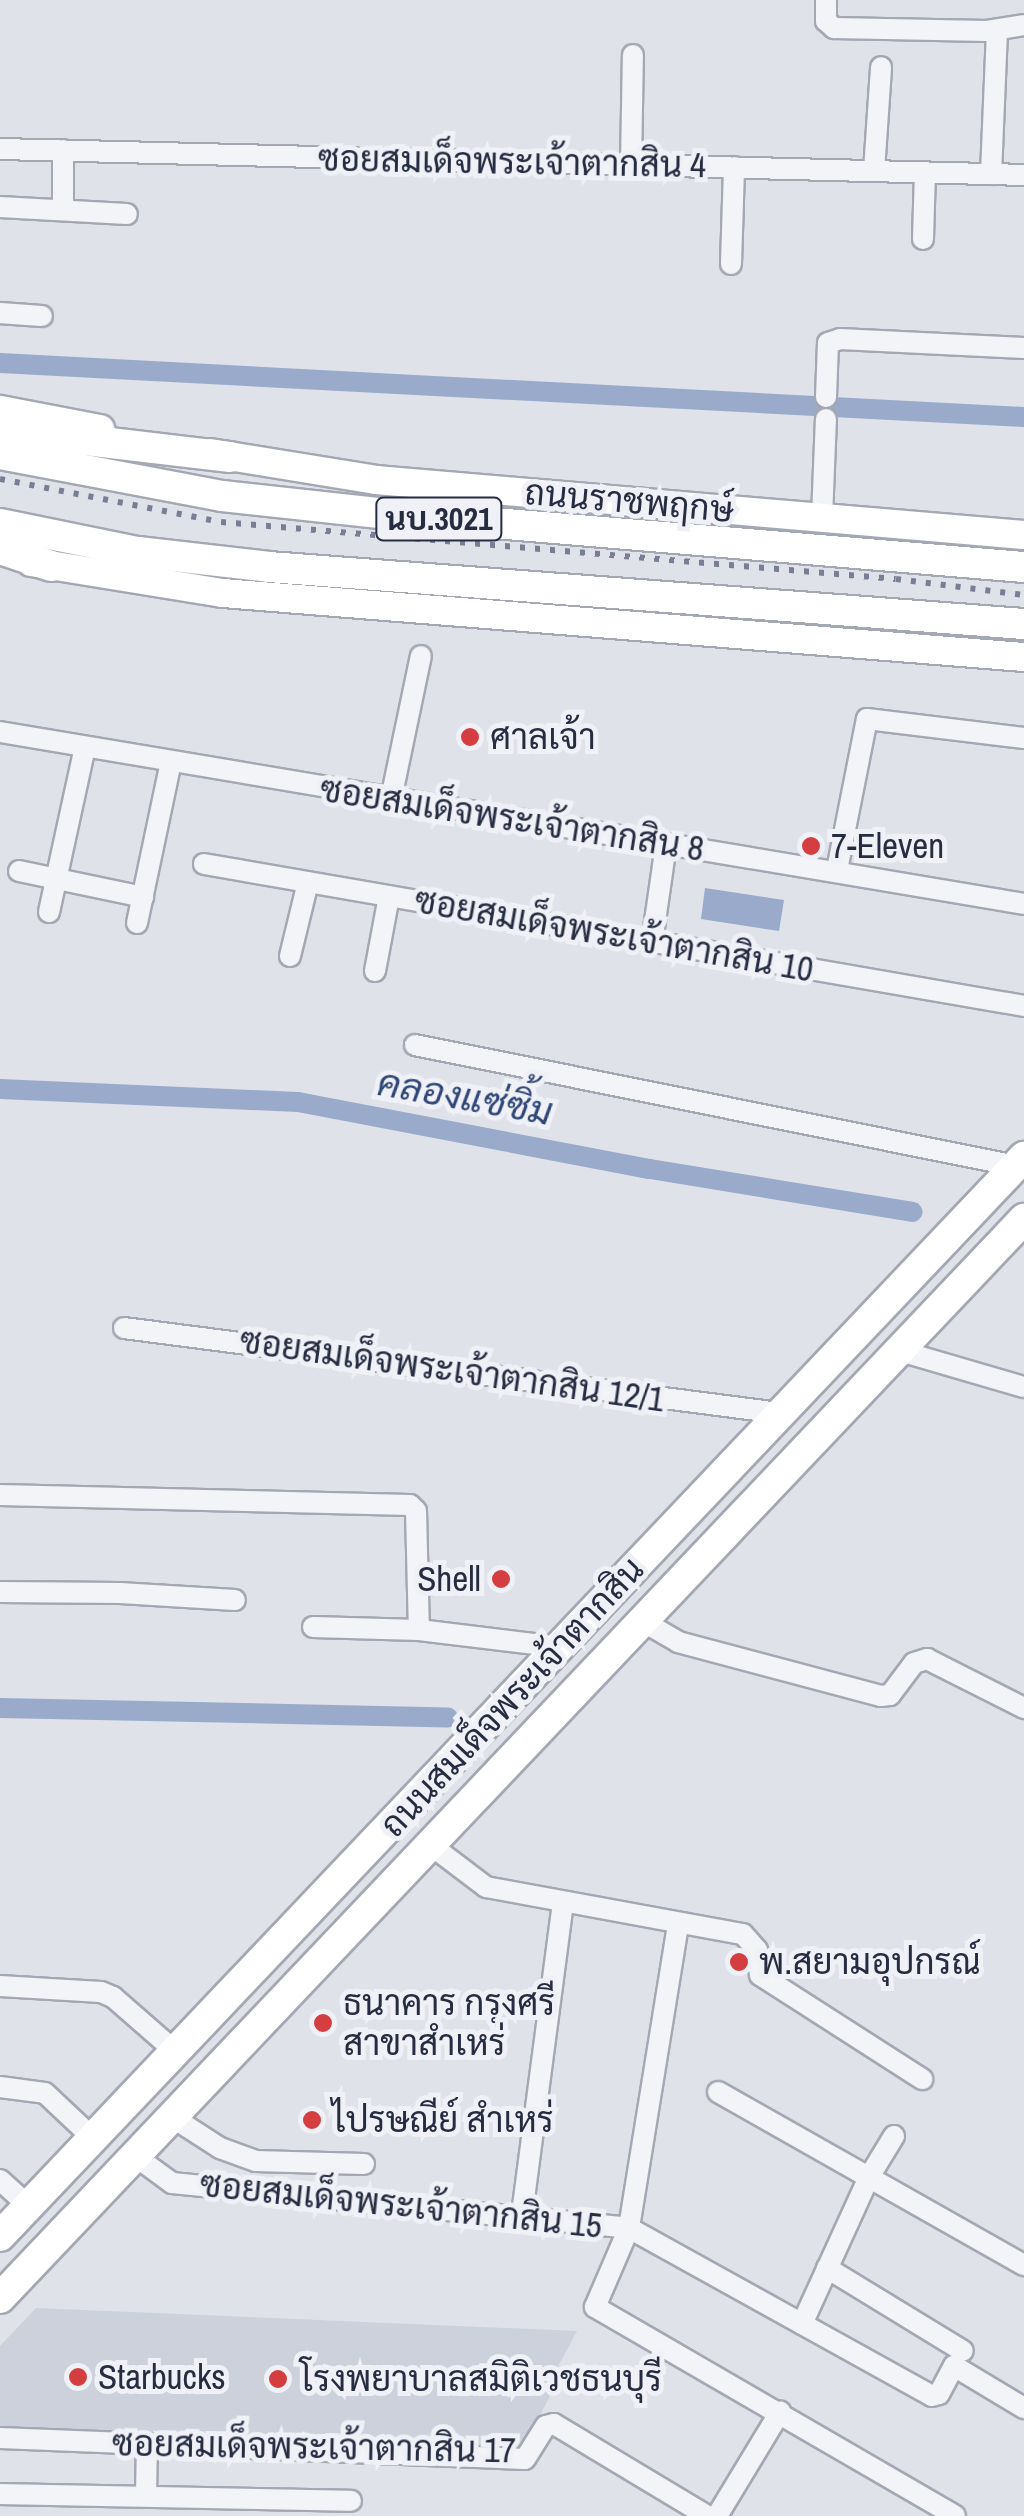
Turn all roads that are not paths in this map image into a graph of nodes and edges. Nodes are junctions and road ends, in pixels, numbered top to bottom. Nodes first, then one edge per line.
1 (826, 0) edge
2 (1024, 25) edge
3 (997, 30) junction
4 (633, 55) dead end
5 (881, 67) dead end
6 (0, 149) edge
7 (63, 150) junction
8 (631, 165) junction
9 (734, 167) junction
10 (874, 171) junction
11 (925, 172) junction
12 (991, 174) junction
13 (1024, 175) edge
14 (0, 206) edge
15 (63, 209) junction
16 (127, 214) dead end
17 (923, 239) dead end
18 (731, 264) dead end
19 (0, 313) edge
20 (42, 316) dead end
21 (1024, 348) edge
22 (826, 397) dead end
23 (0, 410) edge
24 (826, 419) dead end
25 (0, 430) edge
26 (0, 454) edge
27 (230, 457) junction
28 (822, 518) junction
29 (0, 524) edge
30 (1024, 535) edge
31 (0, 552) edge
32 (51, 566) joint
33 (1024, 567) edge
34 (1024, 624) edge
35 (422, 656) dead end
36 (1024, 657) edge
37 (0, 732) edge
38 (1024, 738) edge
39 (85, 747) junction
40 (170, 762) junction
41 (391, 799) junction
42 (666, 845) junction
43 (204, 864) dead end
44 (838, 870) junction
45 (18, 871) dead end
46 (56, 879) junction
47 (308, 882) junction
48 (389, 896) junction
49 (143, 897) junction
50 (1024, 904) edge
51 (49, 912) dead end
52 (138, 923) dead end
53 (652, 942) junction
54 (290, 956) dead end
55 (376, 971) dead end
56 (1024, 1006) edge
57 (415, 1045) dead end
58 (1020, 1161) edge
59 (1024, 1219) edge
60 (124, 1328) dead end
61 (900, 1351) junction
62 (1024, 1387) edge
63 (778, 1414) junction
64 (0, 1495) edge
65 (0, 1592) edge
66 (235, 1600) dead end
67 (644, 1622) junction
68 (313, 1628) dead end
69 (419, 1630) junction
70 (560, 1647) junction
71 (1024, 1708) edge
72 (432, 1846) junction
73 (562, 1904) junction
74 (678, 1925) junction
75 (0, 1986) edge
76 (176, 2052) junction
77 (922, 2079) dead end
78 (0, 2087) edge
79 (718, 2092) dead end
80 (131, 2098) junction
81 (168, 2122) junction
82 (894, 2136) dead end
83 (87, 2145) junction
84 (135, 2156) junction
85 (364, 2164) dead end
86 (870, 2177) junction
87 (112, 2179) junction
88 (0, 2180) edge
89 (29, 2206) junction
90 (522, 2214) junction
91 (629, 2228) junction
92 (0, 2236) edge
93 (1024, 2265) edge
94 (827, 2268) junction
95 (0, 2298) edge
96 (802, 2324) junction
97 (964, 2351) dead end
98 (1024, 2408) edge
99 (780, 2412) junction
100 (0, 2438) edge
101 (148, 2444) junction
102 (0, 2494) edge
103 (146, 2495) junction
104 (352, 2501) dead end
105 (707, 2516) edge
106 (716, 2516) edge
107 (955, 2516) edge

1 - 3 street
2 - 3 street
3 - 12 street
4 - 8 street
5 - 10 street
6 - 7 street, ซอยสมเด็จพระเจ้าตากสิน 4
7 - 8 street, ซอยสมเด็จพระเจ้าตากสิน 4
7 - 15 street
8 - 9 street, ซอยสมเด็จพระเจ้าตากสิน 4
9 - 10 street, ซอยสมเด็จพระเจ้าตากสิน 4
9 - 18 street
10 - 11 street, ซอยสมเด็จพระเจ้าตากสิน 4
11 - 12 street, ซอยสมเด็จพระเจ้าตากสิน 4
11 - 17 street
12 - 13 street, ซอยสมเด็จพระเจ้าตากสิน 4
14 - 15 street
15 - 16 street
19 - 20 street
21 - 22 street
23 - 27 main road, ถนนราชพฤกษ์ / นบ.3021
24 - 28 street
25 - 27 main road
26 - 33 main road, ถนนราชพฤกษ์ / นบ.3021
27 - 28 main road, ถนนราชพฤกษ์ / นบ.3021
28 - 30 main road, ถนนราชพฤกษ์ / นบ.3021
29 - 34 main road, นบ.3021
31 - 32 main road
32 - 36 main road
35 - 41 street
37 - 39 street, ซอยสมเด็จพระเจ้าตากสิน 8
38 - 44 street
39 - 40 street, ซอยสมเด็จพระเจ้าตากสิน 8
39 - 46 street
40 - 41 street, ซอยสมเด็จพระเจ้าตากสิน 8
40 - 49 street
41 - 42 street, ซอยสมเด็จพระเจ้าตากสิน 8
42 - 44 street, ซอยสมเด็จพระเจ้าตากสิน 8
42 - 53 street
43 - 47 street, ซอยสมเด็จพระเจ้าตากสิน 10
44 - 50 street, ซอยสมเด็จพระเจ้าตากสิน 8
45 - 46 street
46 - 49 street
46 - 51 street
47 - 48 street, ซอยสมเด็จพระเจ้าตากสิน 10
47 - 54 street
48 - 53 street, ซอยสมเด็จพระเจ้าตากสิน 10
48 - 55 street
49 - 52 street
53 - 56 street, ซอยสมเด็จพระเจ้าตากสิน 10
57 - 58 street
58 - 63 main road, ถนนสมเด็จพระเจ้าตากสิน
59 - 61 main road, ถนนสมเด็จพระเจ้าตากสิน
60 - 63 street, ซอยสมเด็จพระเจ้าตากสิน 12/1
61 - 62 street
61 - 67 main road, ถนนสมเด็จพระเจ้าตากสิน
63 - 70 main road, ถนนสมเด็จพระเจ้าตากสิน
64 - 69 street
65 - 66 street
67 - 71 street
67 - 72 main road, ถนนสมเด็จพระเจ้าตากสิน
68 - 69 street
69 - 70 street
70 - 76 main road, ถนนสมเด็จพระเจ้าตากสิน
72 - 73 street
72 - 81 main road, ถนนสมเด็จพระเจ้าตากสิน
73 - 74 street
73 - 90 street
74 - 77 street
74 - 91 street
75 - 76 street
76 - 80 main road, ถนนสมเด็จพระเจ้าตากสิน
78 - 83 street
79 - 86 street
80 - 81 main road
80 - 83 main road, ถนนสมเด็จพระเจ้าตากสิน
81 - 84 main road, ถนนสมเด็จพระเจ้าตากสิน
81 - 85 street
82 - 86 street
83 - 87 main road
83 - 89 main road, ถนนสมเด็จพระเจ้าตากสิน
84 - 87 main road, ถนนสมเด็จพระเจ้าตากสิน
84 - 90 street, ซอยสมเด็จพระเจ้าตากสิน 15
86 - 93 street
86 - 94 street
87 - 95 main road, ถนนสมเด็จพระเจ้าตากสิน
88 - 89 street
89 - 92 main road, ถนนสมเด็จพระเจ้าตากสิน
90 - 91 street, ซอยสมเด็จพระเจ้าตากสิน 15
91 - 96 street, ซอยสมเด็จพระเจ้าตากสิน 15
91 - 99 street
94 - 96 street
94 - 97 street
96 - 98 street, ซอยสมเด็จพระเจ้าตากสิน 15
99 - 106 street
99 - 107 street
100 - 101 street, ซอยสมเด็จพระเจ้าตากสิน 17
101 - 103 street
101 - 105 street, ซอยสมเด็จพระเจ้าตากสิน 17
102 - 103 street
103 - 104 street

